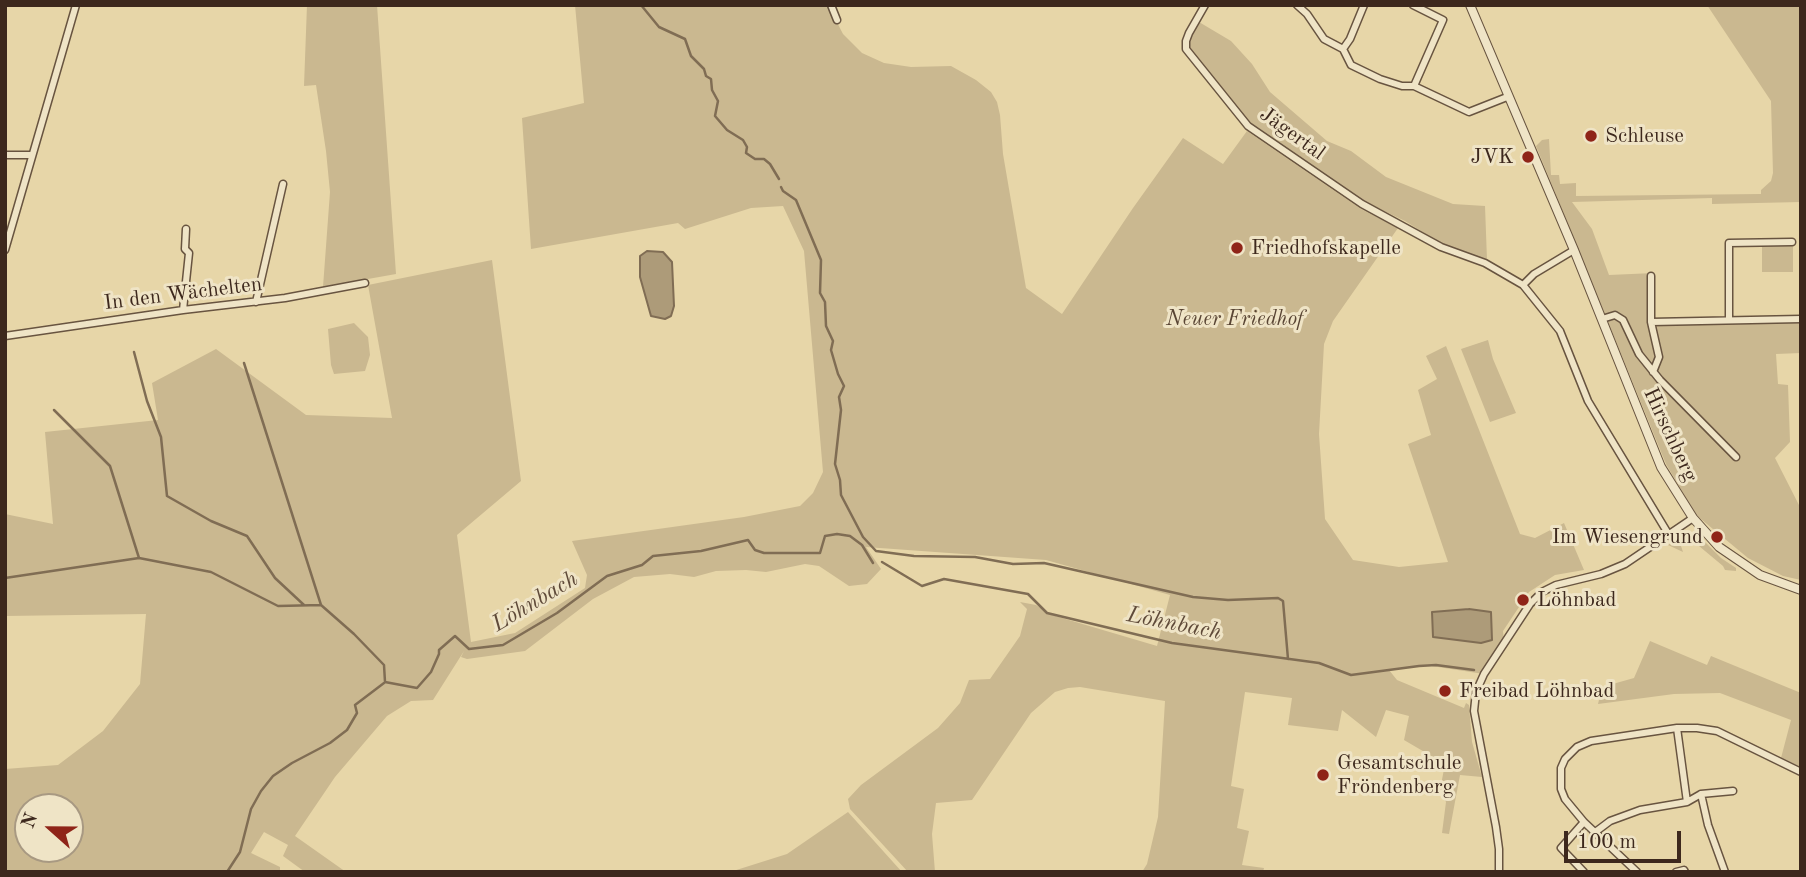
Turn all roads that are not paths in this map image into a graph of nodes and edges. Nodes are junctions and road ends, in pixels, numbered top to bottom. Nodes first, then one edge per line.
1 (76, 5) edge
2 (831, 5) edge
3 (1205, 5) edge
4 (1297, 5) edge
5 (1364, 5) edge
6 (1413, 5) edge
7 (1470, 5) edge
8 (837, 20) dead end
9 (1343, 49) junction
10 (1414, 86) junction
11 (1507, 97) junction
12 (5, 155) edge
13 (32, 155) junction
14 (283, 184) dead end
15 (186, 229) dead end
16 (1792, 242) dead end
17 (5, 250) edge
18 (1574, 250) junction
19 (1651, 275) dead end
20 (365, 283) dead end
21 (1524, 285) junction
22 (256, 302) junction
23 (183, 310) junction
24 (1602, 319) junction
25 (1729, 320) junction
26 (1801, 320) edge
27 (1651, 322) junction
28 (5, 336) edge
29 (1653, 372) junction
30 (1736, 457) dead end
31 (1693, 519) junction
32 (1669, 536) junction
33 (1801, 590) edge
34 (1677, 728) junction
35 (1801, 772) edge
36 (1733, 790) dead end
37 (1701, 794) junction
38 (1687, 802) junction
39 (1584, 822) junction
40 (1594, 833) junction
41 (1684, 871) edge
42 (1499, 872) edge
43 (1584, 872) edge
44 (1637, 872) edge
45 (1676, 872) edge
46 (1725, 872) edge

1 - 13 street
2 - 8 street
3 - 21 street, Jägertal
4 - 9 street
5 - 9 street
6 - 10 street
7 - 11 street, Hirschberg
9 - 10 street
10 - 11 street
11 - 18 street, Hirschberg
12 - 13 street
13 - 17 street
14 - 22 street
15 - 23 street
16 - 25 street
18 - 21 street
18 - 24 street, Hirschberg
19 - 27 street
20 - 22 street, In den Wächelten
21 - 32 street
22 - 23 street, In den Wächelten
23 - 28 street, In den Wächelten
24 - 29 street, Hirschberg
24 - 31 street, Hirschberg
25 - 26 street
25 - 27 street
27 - 29 street
29 - 30 street, Hirschberg
31 - 32 street
31 - 33 street, Hirschberg
32 - 42 street
34 - 35 street
34 - 38 street
34 - 39 street
36 - 37 street
37 - 38 street
37 - 46 street
38 - 40 street
39 - 40 street
39 - 43 street
40 - 44 street
41 - 45 street

